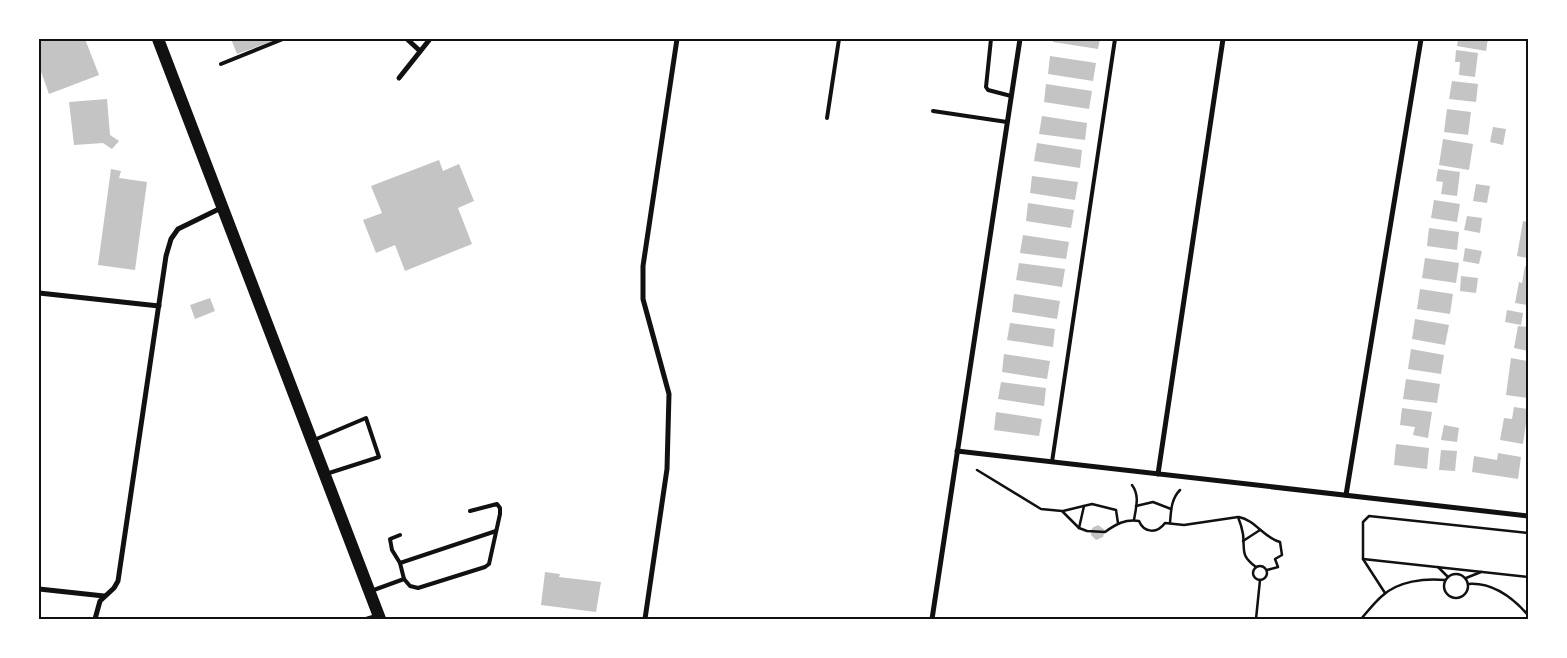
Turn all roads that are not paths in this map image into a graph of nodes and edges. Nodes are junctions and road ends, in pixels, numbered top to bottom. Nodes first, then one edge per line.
1 (158, 39) edge
2 (283, 39) edge
3 (407, 39) edge
4 (430, 39) edge
5 (677, 39) edge
6 (839, 39) edge
7 (991, 39) edge
8 (1020, 39) edge
9 (1115, 39) edge
10 (1223, 39) edge
11 (1421, 39) edge
12 (420, 51) junction
13 (221, 64) dead end
14 (399, 78) dead end
15 (1011, 96) junction
16 (933, 111) dead end
17 (827, 118) dead end
18 (1007, 122) junction
19 (221, 207) junction
20 (39, 292) edge
21 (159, 306) junction
22 (311, 441) junction
23 (957, 451) junction
24 (1052, 462) junction
25 (1158, 474) junction
26 (324, 475) junction
27 (1346, 495) junction
28 (470, 511) dead end
29 (1528, 516) edge
30 (496, 531) junction
31 (400, 535) dead end
32 (400, 563) junction
33 (404, 579) junction
34 (39, 589) edge
35 (369, 592) junction
36 (104, 596) junction
37 (375, 618) edge
38 (95, 619) edge
39 (645, 619) edge
40 (932, 619) edge

1 - 19 main road
2 - 13 lane
3 - 12 street
4 - 12 street
5 - 39 street
6 - 17 lane
7 - 15 lane
8 - 15 street
9 - 24 lane
10 - 25 street
11 - 27 street
12 - 14 street
15 - 18 street
16 - 18 lane
18 - 23 street
19 - 21 street
19 - 22 main road
20 - 21 street
21 - 36 street
22 - 26 main road
22 - 26 lane
23 - 24 street
23 - 40 street
24 - 25 street
25 - 27 street
26 - 35 main road
27 - 29 street
28 - 30 lane
30 - 32 lane
30 - 33 lane
31 - 32 lane
32 - 33 lane
33 - 35 lane
34 - 36 street
35 - 37 main road
36 - 38 street

